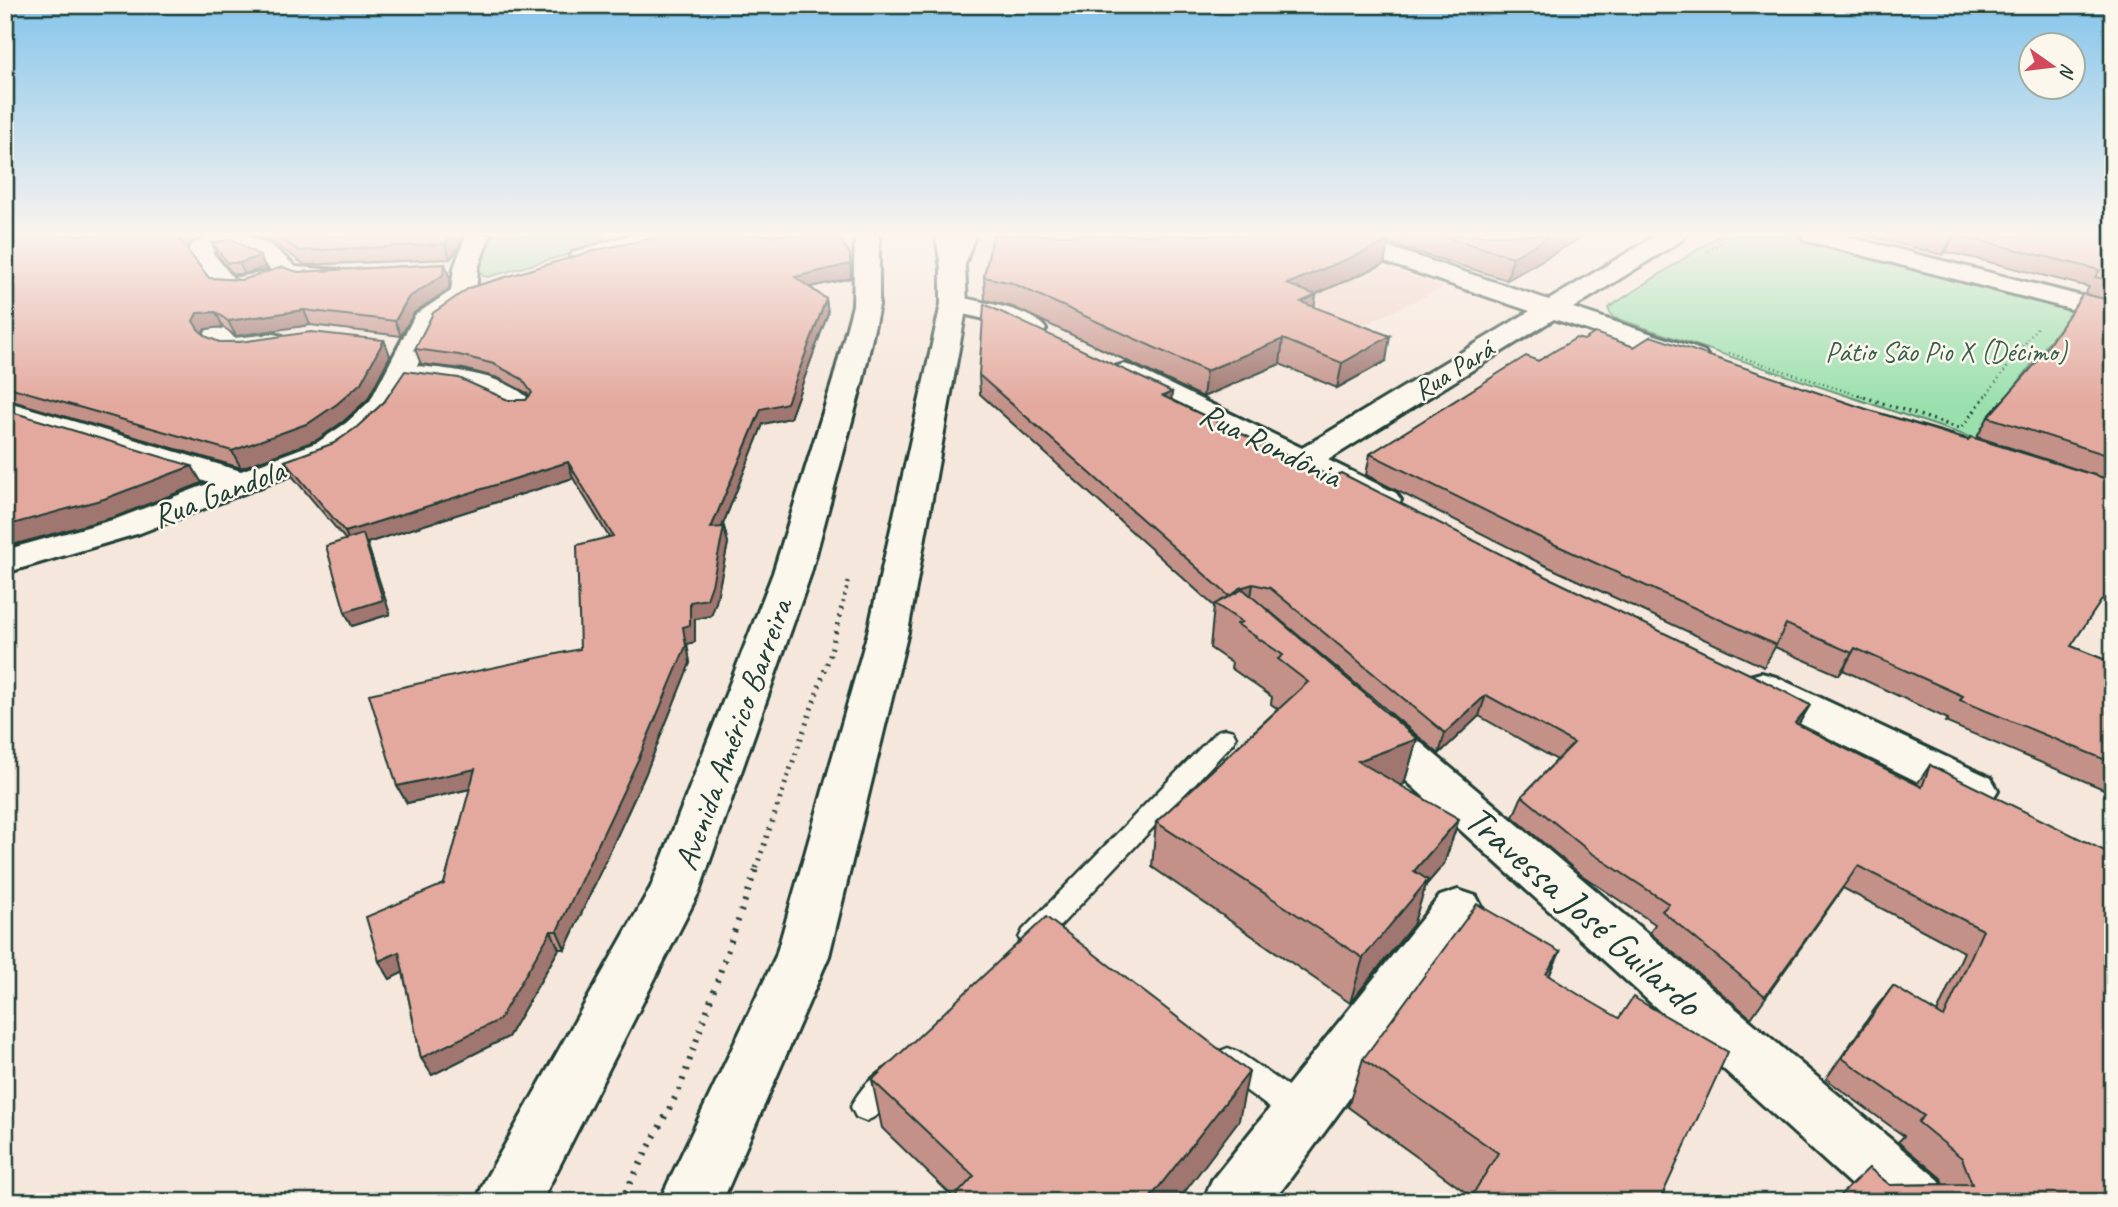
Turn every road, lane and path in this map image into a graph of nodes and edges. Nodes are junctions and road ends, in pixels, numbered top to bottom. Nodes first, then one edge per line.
1 (453, 291) edge
2 (866, 291) edge
3 (950, 291) edge
4 (982, 291) edge
5 (1497, 291) edge
6 (1580, 291) edge
7 (2032, 291) edge
8 (1550, 309) junction
9 (2113, 312) edge
10 (2040, 324) dead end
11 (217, 336) dead end
12 (302, 338) edge
13 (399, 355) junction
14 (1721, 358) joint
15 (520, 406) edge
16 (5, 410) edge
17 (1305, 460) junction
18 (245, 483) junction
19 (1416, 516) edge
20 (5, 562) edge
21 (850, 574) dead end
22 (1727, 671) edge
23 (1335, 693) edge
24 (1225, 737) dead end
25 (2001, 802) edge
26 (1458, 911) dead end
27 (1040, 930) junction
28 (1063, 946) edge
29 (1011, 960) edge
30 (1211, 1050) edge
31 (915, 1058) edge
32 (866, 1107) dead end
33 (1303, 1114) junction
34 (507, 1202) edge
35 (620, 1202) edge
36 (690, 1202) edge
37 (1234, 1202) edge
38 (1917, 1202) edge

1 - 13 street, Rua Gandola
2 - 34 street, Avenida Américo Barreira
3 - 36 street
4 - 17 street, Rua Rondônia
5 - 8 street
6 - 8 street, Rua Pará
7 - 9 street
8 - 14 street
8 - 17 street, Rua Pará
10 - 14 path
11 - 12 street
13 - 15 street
13 - 18 street, Rua Gandola
16 - 18 street
17 - 19 street, Rua Rondônia
18 - 20 street, Rua Gandola
21 - 35 path, Avenida Américo Barreira
22 - 25 street
23 - 38 street, Travessa José Guilardo
24 - 27 lane
26 - 33 street
27 - 28 lane
27 - 29 lane
30 - 33 lane
31 - 32 lane
33 - 37 street

